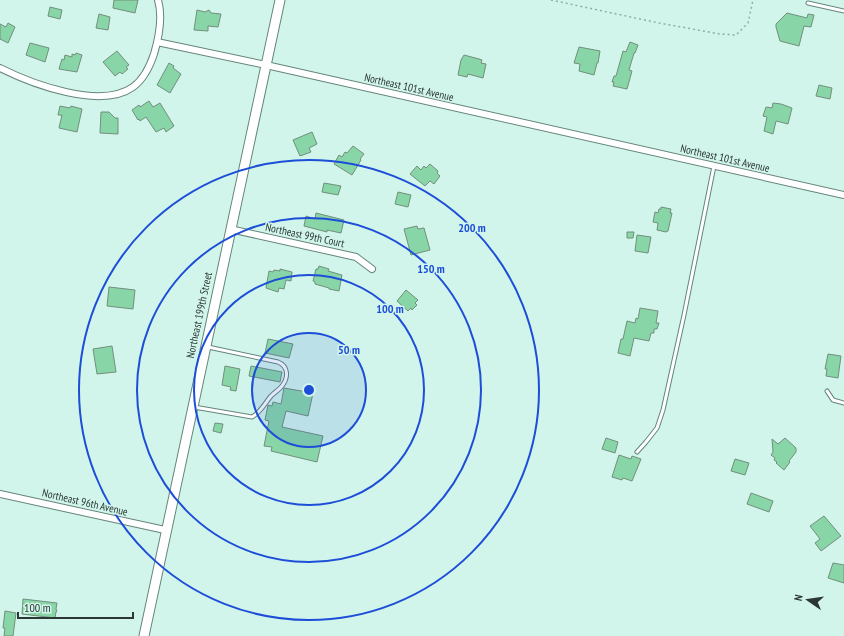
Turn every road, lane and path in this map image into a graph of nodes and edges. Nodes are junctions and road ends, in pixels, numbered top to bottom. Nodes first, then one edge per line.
1 (158, 0) edge
2 (280, 0) edge
3 (551, 0) edge
4 (753, 0) edge
5 (808, 4) dead end
6 (844, 11) edge
7 (157, 42) junction
8 (266, 65) junction
9 (0, 68) edge
10 (714, 166) junction
11 (844, 195) edge
12 (230, 229) junction
13 (372, 269) dead end
14 (205, 347) junction
15 (827, 391) dead end
16 (844, 402) edge
17 (192, 407) junction
18 (636, 452) dead end
19 (0, 494) edge
20 (165, 530) junction
21 (144, 636) edge

1 - 7 street
2 - 8 main road, Northeast 199th Street
3 - 4 path
5 - 6 lane
7 - 8 street, Northeast 101st Avenue
7 - 9 street
8 - 10 street, Northeast 101st Avenue
8 - 12 main road, Northeast 199th Street
10 - 11 street, Northeast 101st Avenue
10 - 18 lane
12 - 13 street, Northeast 99th Court
12 - 14 main road, Northeast 199th Street
14 - 17 main road, Northeast 199th Street
14 - 17 lane
15 - 16 lane
17 - 20 main road, Northeast 199th Street
19 - 20 street, Northeast 96th Avenue
20 - 21 main road, Northeast 199th Street

